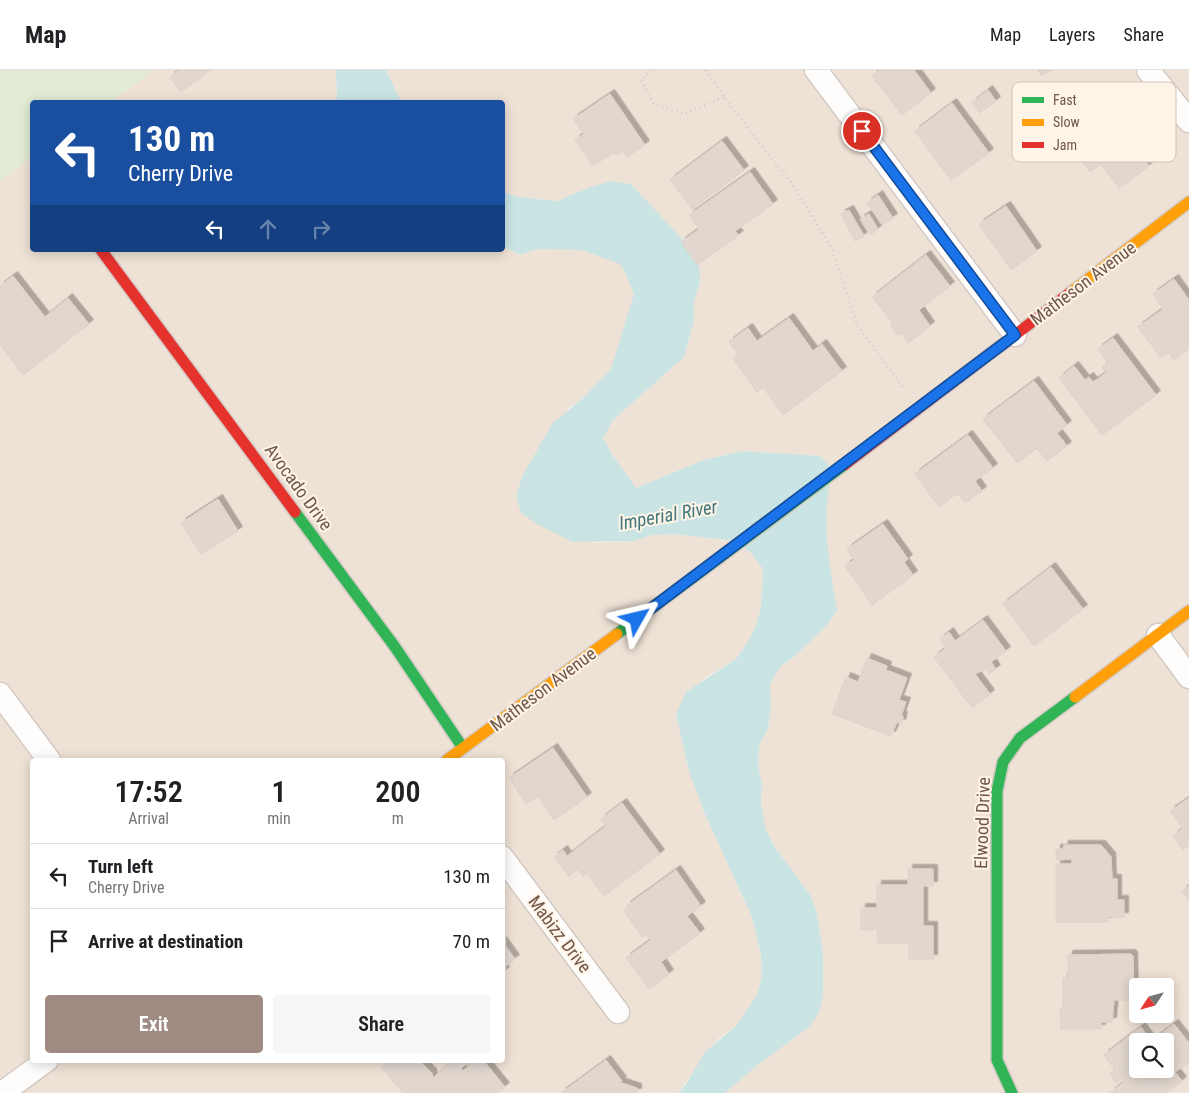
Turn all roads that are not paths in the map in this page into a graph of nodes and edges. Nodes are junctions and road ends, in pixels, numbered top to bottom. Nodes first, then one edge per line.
1 (816, 70) edge
2 (1148, 70) edge
3 (1158, 82) edge
4 (1176, 105) edge
5 (1189, 121) edge
6 (1189, 202) edge
7 (103, 252) edge
8 (1015, 335) junction
9 (1189, 611) edge
10 (1158, 635) junction
11 (1189, 677) edge
12 (0, 694) edge
13 (463, 748) junction
14 (48, 758) edge
15 (450, 758) edge
16 (505, 861) edge
17 (618, 1012) dead end
18 (42, 1063) edge
19 (2, 1093) edge
20 (1012, 1093) edge

1 - 8 street
2 - 3 street
4 - 5 street
6 - 8 street, Matheson Avenue
7 - 13 street, Avocado Drive
8 - 13 street, Matheson Avenue
9 - 10 street, Elwood Drive
10 - 11 street
10 - 20 street, Elwood Drive
12 - 14 street
13 - 15 street, Matheson Avenue
16 - 17 street, Mabizz Drive
18 - 19 street

